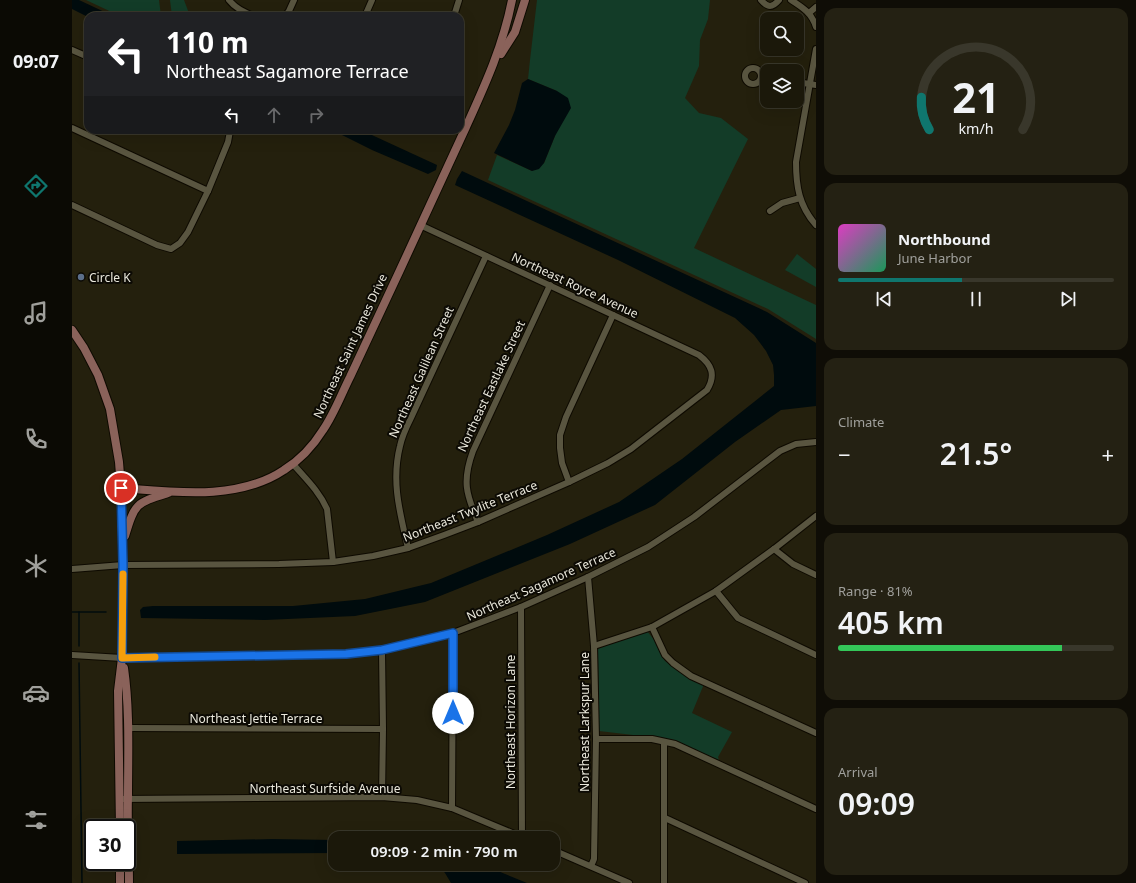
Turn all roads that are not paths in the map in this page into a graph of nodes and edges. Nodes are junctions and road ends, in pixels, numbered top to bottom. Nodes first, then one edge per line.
1 (229, 0) edge
2 (294, 0) edge
3 (372, 0) edge
4 (459, 0) edge
5 (512, 0) edge
6 (525, 0) edge
7 (761, 0) edge
8 (779, 0) edge
9 (790, 0) edge
10 (816, 7) edge
11 (245, 12) edge
12 (288, 12) edge
13 (367, 12) edge
14 (455, 12) edge
15 (809, 13) junction
16 (816, 27) edge
17 (816, 49) edge
18 (72, 50) edge
19 (84, 55) edge
20 (492, 68) junction
21 (813, 84) edge
22 (72, 128) edge
23 (464, 129) edge
24 (84, 134) edge
25 (85, 134) edge
26 (229, 134) edge
27 (462, 134) edge
28 (208, 191) junction
29 (800, 198) junction
30 (72, 205) edge
31 (770, 211) dead end
32 (420, 225) junction
33 (816, 225) edge
34 (486, 256) junction
35 (550, 285) junction
36 (613, 315) junction
37 (72, 330) edge
38 (712, 374) joint
39 (816, 442) edge
40 (293, 464) junction
41 (569, 482) junction
42 (121, 488) junction
43 (174, 492) junction
44 (816, 516) edge
45 (478, 522) junction
46 (122, 542) junction
47 (408, 548) junction
48 (774, 549) junction
49 (333, 562) junction
50 (123, 565) junction
51 (72, 569) edge
52 (816, 575) edge
53 (588, 577) junction
54 (716, 591) junction
55 (521, 607) junction
56 (652, 627) junction
57 (453, 633) junction
58 (594, 646) junction
59 (382, 650) junction
60 (72, 655) edge
61 (816, 655) edge
62 (122, 658) junction
63 (129, 728) junction
64 (383, 729) junction
65 (816, 733) edge
66 (596, 739) junction
67 (664, 742) junction
68 (382, 797) junction
69 (124, 799) junction
70 (452, 808) junction
71 (816, 810) edge
72 (665, 818) junction
73 (121, 819) edge
74 (506, 831) edge
75 (523, 831) edge
76 (560, 853) edge
77 (591, 866) junction
78 (120, 871) edge
79 (120, 883) edge
80 (130, 883) edge
81 (629, 883) edge
82 (664, 883) edge
83 (805, 883) edge

1 - 11 street
2 - 12 street
3 - 13 street
4 - 14 street
5 - 20 main road, Northeast Saint James Drive
6 - 20 main road, Northeast Saint James Drive
7 - 8 street
9 - 15 street
10 - 15 street
15 - 16 street
17 - 21 street
18 - 19 street
20 - 23 main road, Northeast Saint James Drive
21 - 29 street
22 - 24 street
25 - 28 street
26 - 28 street
27 - 32 main road, Northeast Saint James Drive
28 - 30 street
29 - 31 street
29 - 33 street
32 - 34 street, Northeast Royce Avenue
32 - 40 main road, Northeast Saint James Drive
34 - 35 street, Northeast Royce Avenue
34 - 47 street, Northeast Galilean Street
35 - 36 street, Northeast Royce Avenue
35 - 45 street, Northeast Eastlake Street
36 - 38 street, Northeast Royce Avenue
36 - 41 street
37 - 42 main road
38 - 41 street, Northeast Twylite Terrace
39 - 53 street, Northeast Sagamore Terrace
40 - 43 main road, Northeast Saint James Drive
40 - 49 street
41 - 45 street, Northeast Twylite Terrace
42 - 43 main road, Northeast Saint James Drive
42 - 46 main road
43 - 46 main road
44 - 48 street
45 - 47 street, Northeast Twylite Terrace
46 - 50 main road
47 - 49 street, Northeast Twylite Terrace
48 - 52 street
48 - 54 street
49 - 50 street, Northeast Twylite Terrace
50 - 51 street, Northeast Twylite Terrace
50 - 62 main road
53 - 55 street, Northeast Sagamore Terrace
53 - 58 street, Northeast Larkspur Lane
54 - 56 street
54 - 61 street
55 - 57 street, Northeast Sagamore Terrace
55 - 75 street, Northeast Horizon Lane
56 - 58 street
56 - 65 street
57 - 59 street, Northeast Sagamore Terrace
57 - 70 street
58 - 66 street, Northeast Larkspur Lane
59 - 62 street, Northeast Sagamore Terrace
59 - 64 street
60 - 62 street, Northeast Sagamore Terrace
62 - 63 main road
62 - 69 main road
63 - 64 street, Northeast Jettie Terrace
63 - 69 main road
64 - 68 street
66 - 67 street
66 - 77 street, Northeast Larkspur Lane
67 - 71 street
67 - 72 street
68 - 69 street, Northeast Surfside Avenue
68 - 70 street, Northeast Surfside Avenue
69 - 73 main road
69 - 80 main road
70 - 74 street, Northeast Surfside Avenue
72 - 82 street
72 - 83 street
76 - 77 street
77 - 81 street
78 - 79 main road

